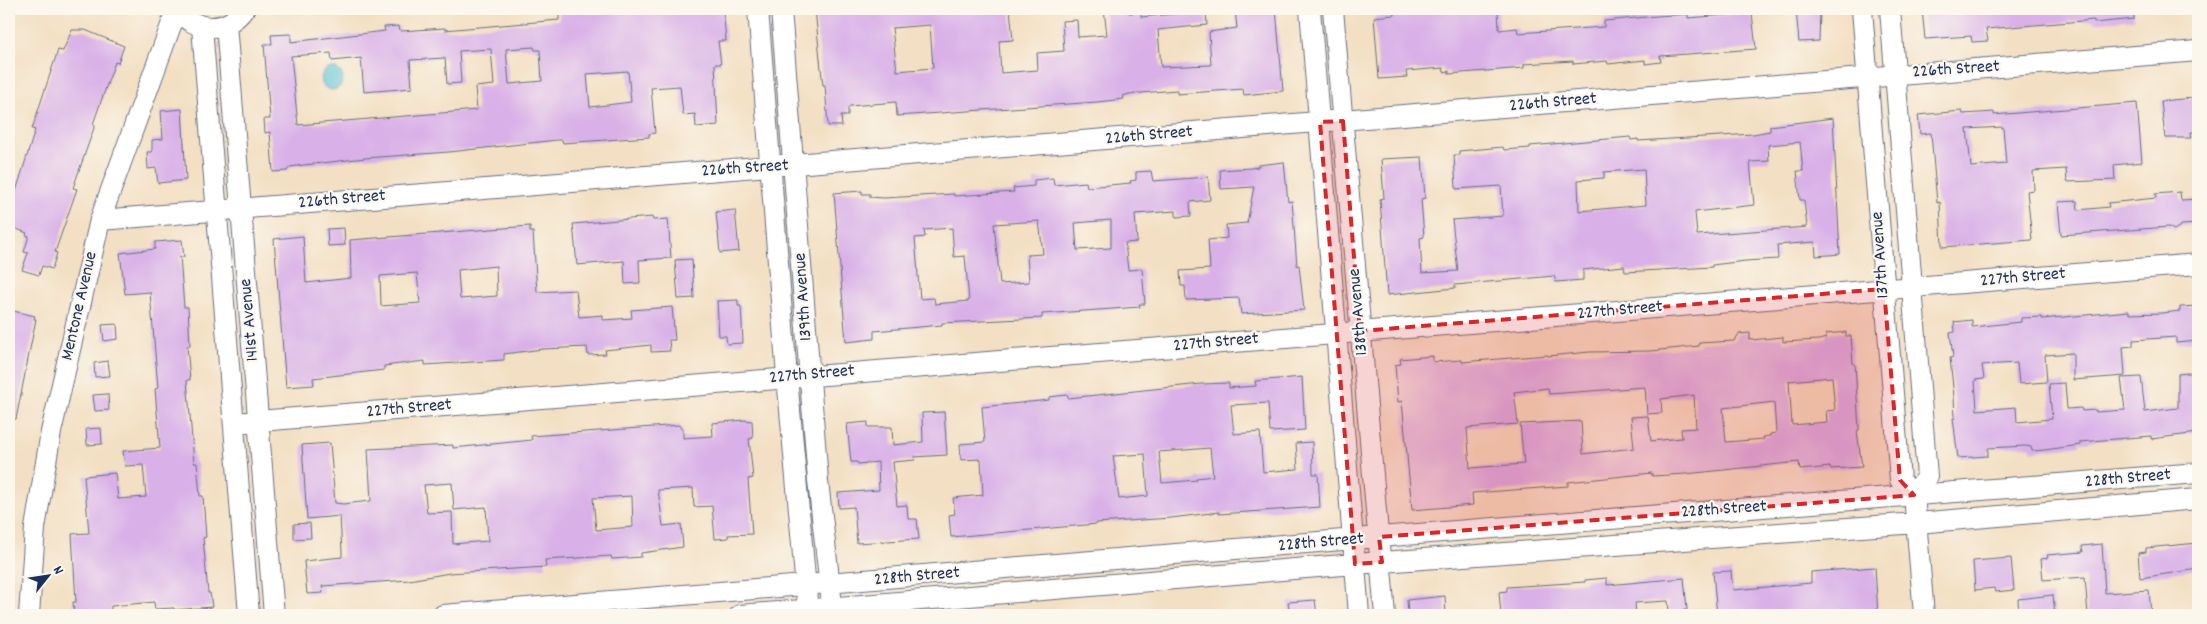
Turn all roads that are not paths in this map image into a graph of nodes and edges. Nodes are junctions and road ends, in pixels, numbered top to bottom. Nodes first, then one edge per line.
1 (177, 9) edge
2 (244, 9) edge
3 (758, 9) edge
4 (781, 9) edge
5 (1310, 9) edge
6 (1333, 9) edge
7 (1862, 9) edge
8 (1890, 9) edge
9 (226, 24) junction
10 (202, 26) junction
11 (2198, 51) edge
12 (1896, 74) junction
13 (1868, 77) junction
14 (1343, 121) junction
15 (1320, 122) junction
16 (793, 165) junction
17 (770, 166) junction
18 (241, 208) junction
19 (216, 210) junction
20 (100, 220) junction
21 (2198, 264) edge
22 (1913, 287) junction
23 (1884, 290) junction
24 (1360, 331) junction
25 (1336, 333) junction
26 (810, 375) junction
27 (787, 377) junction
28 (258, 421) junction
29 (234, 423) junction
30 (2198, 473) edge
31 (2102, 481) junction
32 (1914, 495) junction
33 (2198, 499) edge
34 (2105, 507) junction
35 (1731, 510) junction
36 (1917, 523) junction
37 (1556, 524) junction
38 (1732, 536) junction
39 (1379, 537) junction
40 (1353, 540) junction
41 (1556, 550) junction
42 (1382, 562) junction
43 (1355, 564) junction
44 (830, 584) junction
45 (806, 586) junction
46 (832, 611) edge
47 (808, 612) edge
48 (29, 615) edge
49 (249, 615) edge
50 (274, 615) edge
51 (443, 615) edge
52 (740, 615) edge
53 (1359, 615) edge
54 (1385, 615) edge
55 (1924, 615) edge

1 - 10 street
1 - 20 street, Mentone Avenue
2 - 9 street
3 - 17 street, 139th Avenue
4 - 16 street, 139th Avenue
5 - 15 street, 138th Avenue
6 - 14 street, 138th Avenue
7 - 13 street, 137th Avenue
8 - 12 street, 137th Avenue
9 - 10 street
9 - 18 street, 141st Avenue
10 - 19 street, 141st Avenue
11 - 12 street, 226th Street
12 - 13 street, 226th Street
12 - 22 street, 137th Avenue
13 - 14 street, 226th Street
13 - 23 street, 137th Avenue
14 - 15 street, 226th Street
14 - 24 street, 138th Avenue
15 - 16 street, 226th Street
15 - 25 street, 138th Avenue
16 - 17 street, 226th Street
16 - 26 street, 139th Avenue
17 - 18 street, 226th Street
17 - 27 street, 139th Avenue
18 - 19 street, 226th Street
18 - 28 street, 141st Avenue
19 - 20 street, 226th Street
19 - 29 street, 141st Avenue
20 - 48 street, Mentone Avenue
21 - 22 street, 227th Street
22 - 23 street, 227th Street
22 - 32 street, 137th Avenue
23 - 24 street, 227th Street
23 - 32 street, 137th Avenue
24 - 25 street, 227th Street
24 - 39 street, 138th Avenue
25 - 26 street, 227th Street
25 - 40 street, 138th Avenue
26 - 27 street, 227th Street
26 - 44 street, 139th Avenue
27 - 28 street, 227th Street
27 - 45 street, 139th Avenue
28 - 29 street, 227th Street
28 - 50 street, 141st Avenue
29 - 49 street, 141st Avenue
30 - 31 street, 228th Street
31 - 32 street, 228th Street
31 - 34 street
32 - 35 street, 228th Street
32 - 36 street
33 - 34 street, 228th Street
34 - 36 street, 228th Street
35 - 37 street, 228th Street
35 - 38 street
36 - 38 street, 228th Street
36 - 55 street
37 - 39 street, 228th Street
37 - 41 street
38 - 41 street, 228th Street
39 - 40 street, 228th Street
39 - 42 street, 138th Avenue
40 - 43 street, 138th Avenue
40 - 44 street, 228th Street
41 - 42 street, 228th Street
42 - 43 street, 228th Street
42 - 54 street, 138th Avenue
43 - 46 street, 228th Street
43 - 53 street, 138th Avenue
44 - 45 street, 228th Street
44 - 46 street, 139th Avenue
45 - 47 street, 139th Avenue
45 - 51 street, 228th Street
46 - 47 street, 228th Street
47 - 52 street, 228th Street

